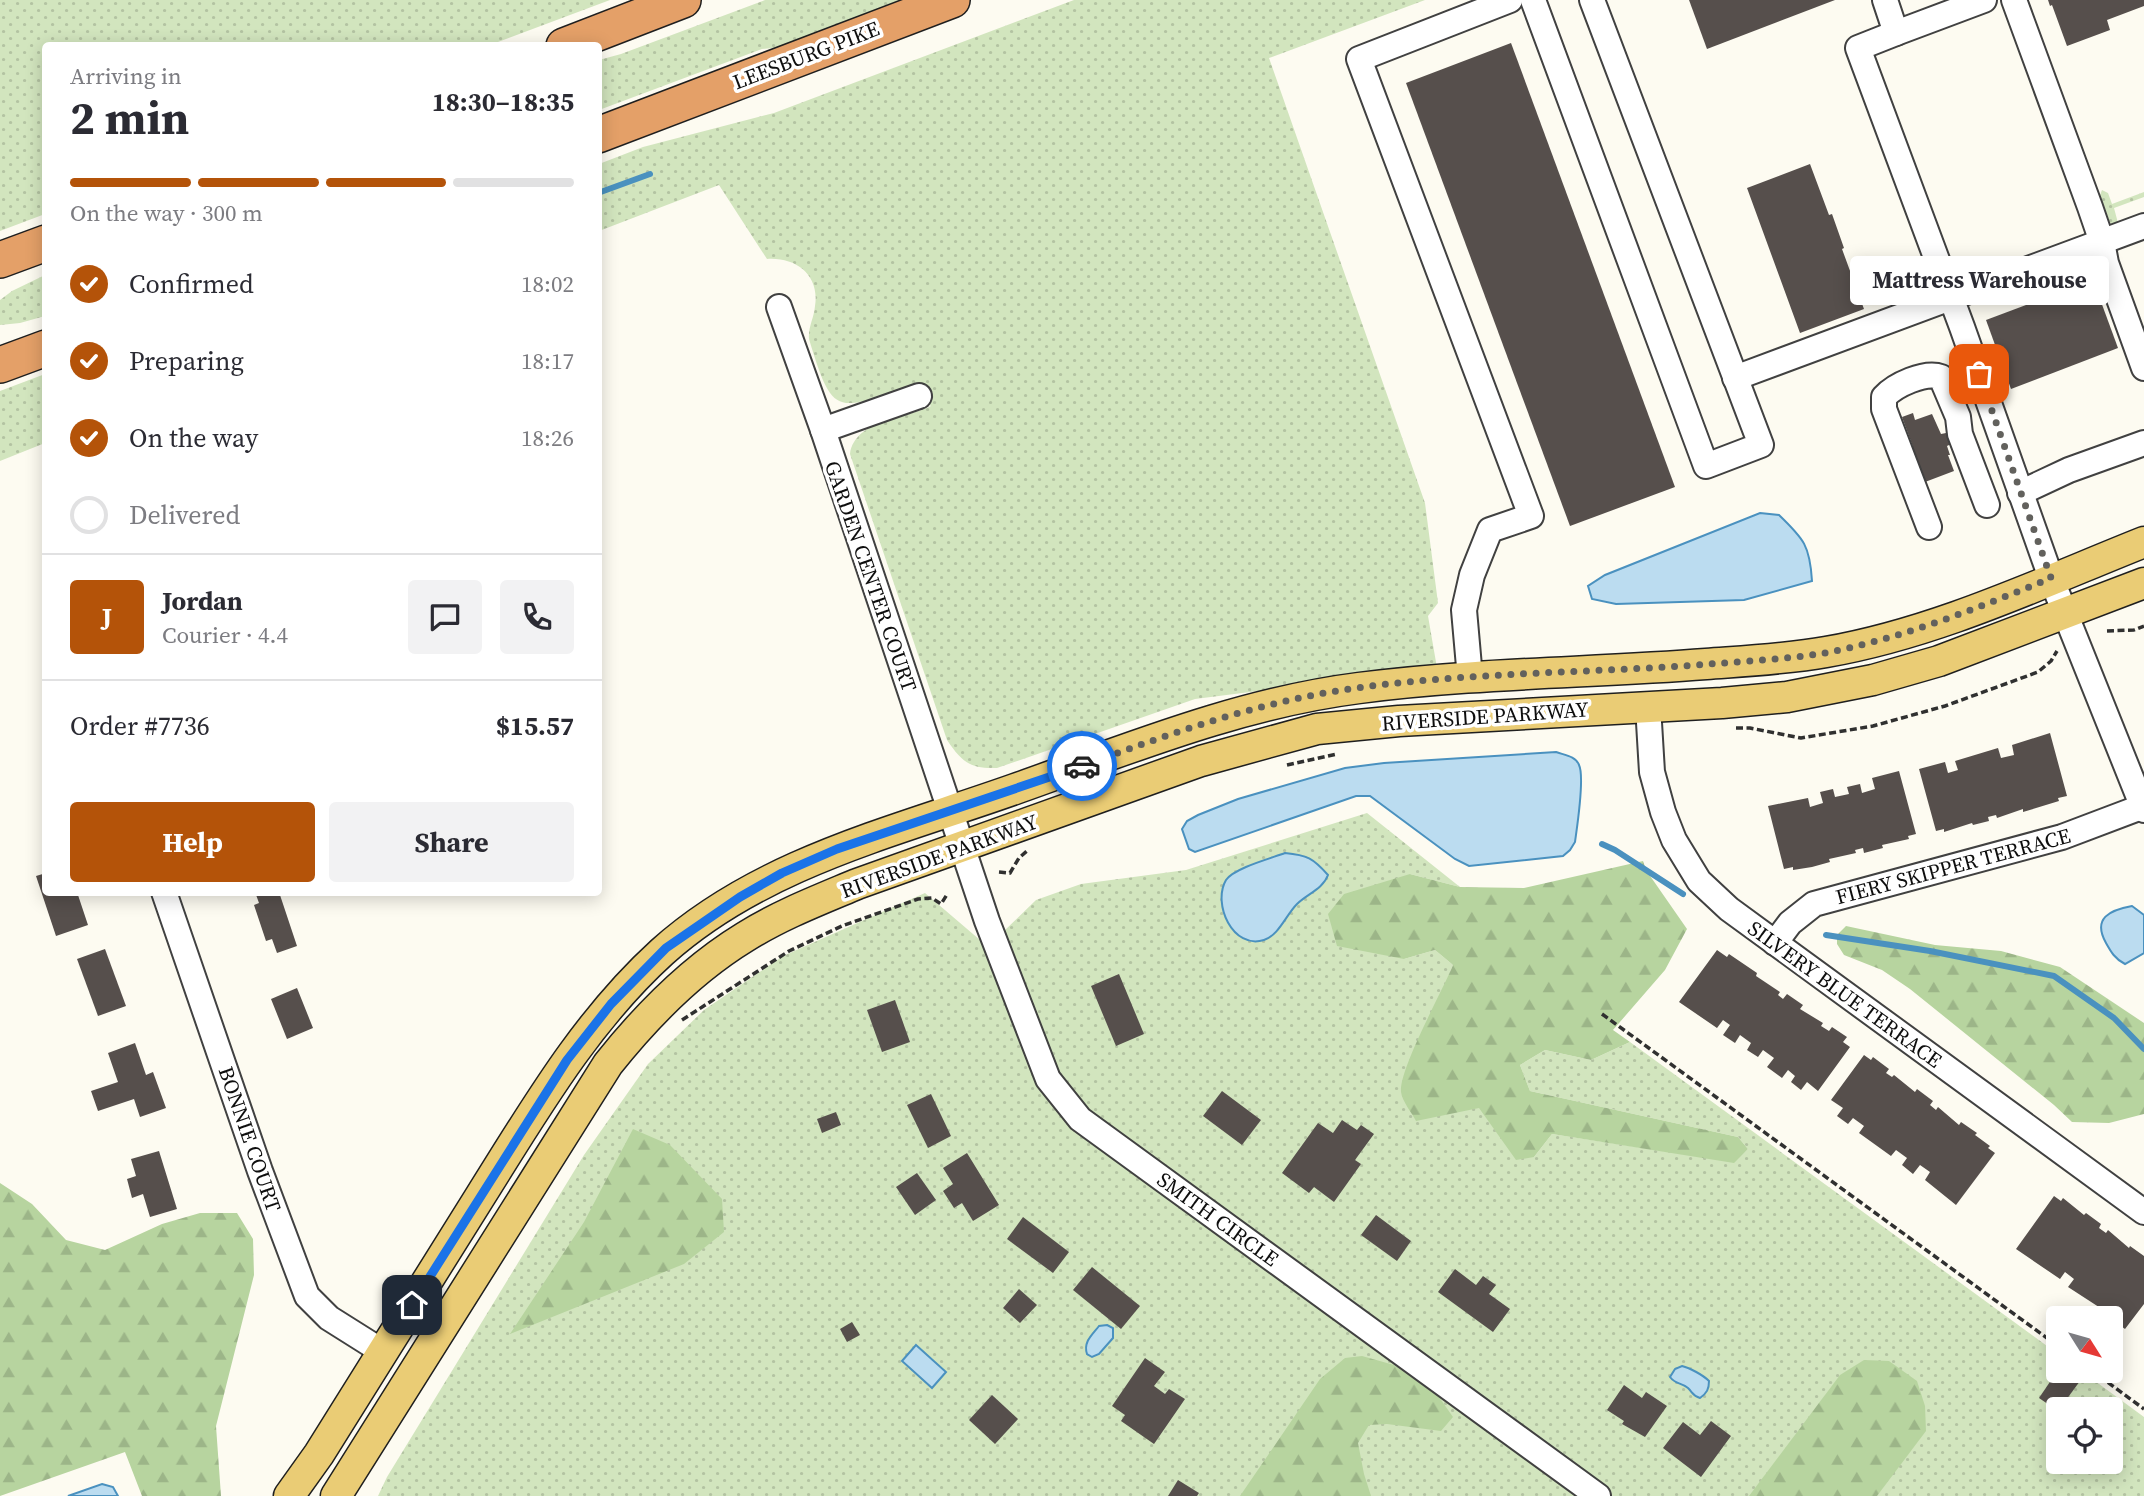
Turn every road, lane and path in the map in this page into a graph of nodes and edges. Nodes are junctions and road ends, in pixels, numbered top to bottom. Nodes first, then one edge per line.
1 (683, 0) edge
2 (953, 0) edge
3 (1510, 0) edge
4 (1533, 0) edge
5 (1592, 0) edge
6 (1885, 0) edge
7 (1984, 0) edge
8 (2014, 0) edge
9 (1896, 33) junction
10 (574, 42) edge
11 (602, 133) edge
12 (2144, 226) edge
13 (2102, 242) junction
14 (42, 244) edge
15 (0, 260) edge
16 (1951, 299) junction
17 (779, 307) dead end
18 (42, 349) edge
19 (0, 365) edge
20 (2144, 368) edge
21 (1735, 378) junction
22 (919, 396) dead end
23 (823, 430) junction
24 (2144, 443) edge
25 (2020, 493) junction
26 (1987, 505) dead end
27 (1929, 527) dead end
28 (2144, 542) edge
29 (2051, 578) junction
30 (2144, 583) edge
31 (2065, 614) junction
32 (2144, 626) edge
33 (2107, 631) dead end
34 (2057, 651) dead end
35 (1470, 678) junction
36 (1648, 706) junction
37 (1727, 729) dead end
38 (1348, 752) dead end
39 (1280, 767) dead end
40 (2144, 808) edge
41 (951, 811) junction
42 (964, 846) junction
43 (1031, 849) dead end
44 (999, 872) dead end
45 (948, 893) dead end
46 (165, 896) edge
47 (1775, 943) junction
48 (1602, 1014) dead end
49 (674, 1025) dead end
50 (2144, 1212) edge
51 (2046, 1337) edge
52 (383, 1352) junction
53 (2109, 1383) edge
54 (2144, 1409) edge
55 (289, 1496) edge
56 (336, 1496) edge
57 (1598, 1496) edge

1 - 10 highway
2 - 11 highway, LEESBURG PIKE
3 - 35 street
4 - 21 street
5 - 21 street
6 - 9 street
7 - 9 street
8 - 13 street
9 - 16 street
12 - 13 street
13 - 16 street
13 - 20 street
14 - 15 highway
16 - 21 street
16 - 25 street
17 - 23 street, GARDEN CENTER COURT
18 - 19 highway
22 - 23 street
23 - 41 street, GARDEN CENTER COURT
24 - 25 street
25 - 29 street
26 - 27 street
28 - 29 main road, RIVERSIDE PARKWAY
29 - 31 street
29 - 35 main road, RIVERSIDE PARKWAY
30 - 31 main road, RIVERSIDE PARKWAY
31 - 36 main road, RIVERSIDE PARKWAY
31 - 40 street
32 - 33 path
34 - 37 path
35 - 41 main road, RIVERSIDE PARKWAY
36 - 42 main road, RIVERSIDE PARKWAY
36 - 47 street, SILVERY BLUE TERRACE
38 - 39 path
40 - 47 street, FIERY SKIPPER TERRACE
41 - 42 street, GARDEN CENTER COURT
41 - 52 main road, RIVERSIDE PARKWAY
42 - 56 main road, RIVERSIDE PARKWAY
42 - 57 street, SMITH CIRCLE
43 - 44 path
45 - 49 path
46 - 52 street, BONNIE COURT
47 - 50 street, SILVERY BLUE TERRACE
48 - 51 path
52 - 55 main road, RIVERSIDE PARKWAY
53 - 54 path

